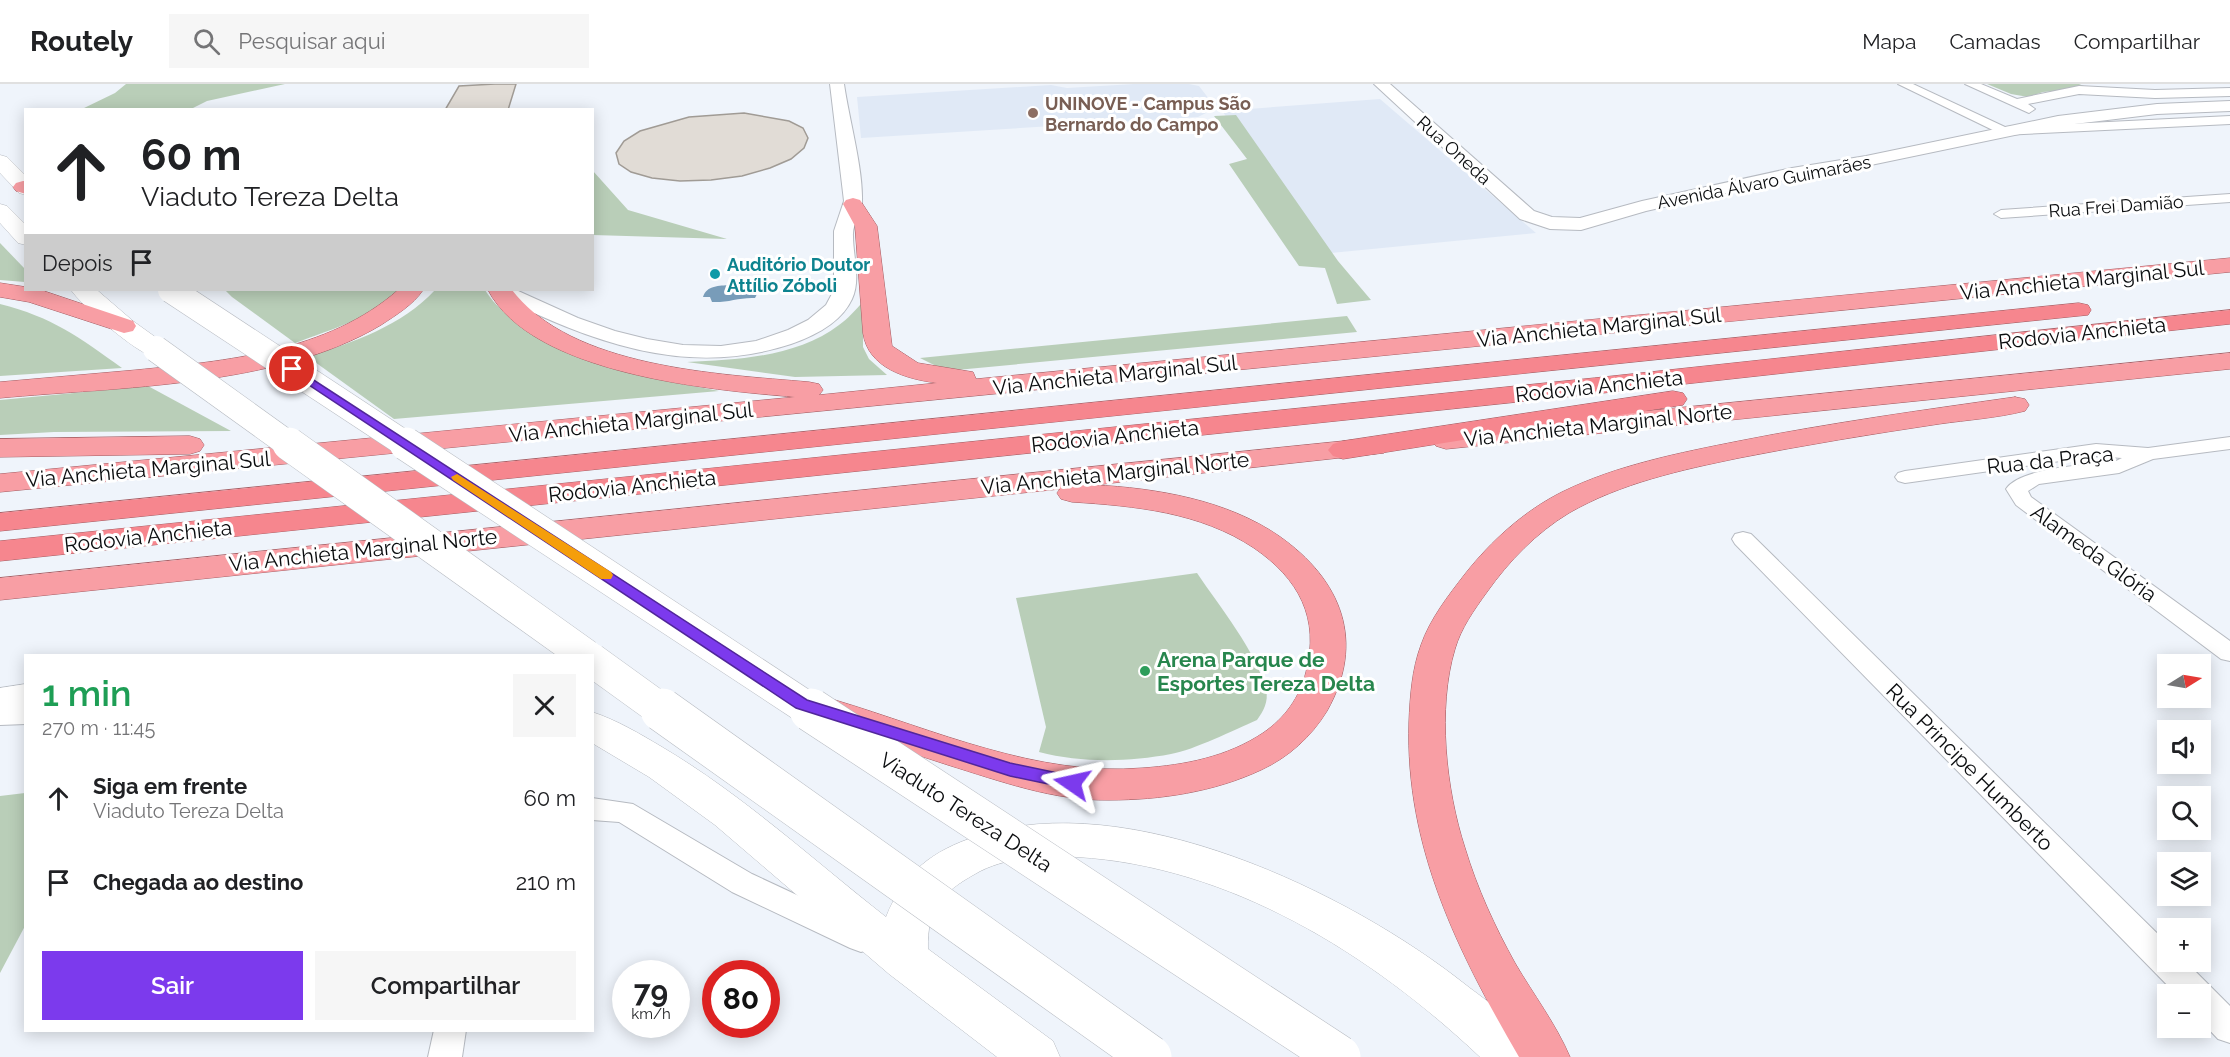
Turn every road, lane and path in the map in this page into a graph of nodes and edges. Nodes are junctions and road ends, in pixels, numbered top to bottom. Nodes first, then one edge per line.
1 (837, 84) edge
2 (1381, 84) edge
3 (1904, 84) edge
4 (1971, 84) edge
5 (2092, 84) edge
6 (2110, 92) junction
7 (2230, 92) edge
8 (2017, 104) junction
9 (2230, 106) edge
10 (2107, 114) junction
11 (2230, 120) edge
12 (2058, 121) junction
13 (2146, 123) junction
14 (2003, 131) junction
15 (0, 161) edge
16 (24, 187) edge
17 (2230, 198) edge
18 (853, 204) junction
19 (0, 210) edge
20 (2001, 214) dead end
21 (1527, 215) joint
22 (24, 236) edge
23 (2230, 266) edge
24 (0, 290) edge
25 (83, 291) edge
26 (410, 291) edge
27 (502, 291) edge
28 (503, 291) edge
29 (185, 295) edge
30 (2230, 295) edge
31 (2230, 317) edge
32 (124, 326) junction
33 (2230, 361) edge
34 (2133, 372) junction
35 (1112, 375) junction
36 (0, 390) edge
37 (900, 396) junction
38 (2230, 443) edge
39 (396, 445) junction
40 (0, 448) edge
41 (1343, 450) junction
42 (2148, 454) junction
43 (1905, 477) dead end
44 (0, 483) edge
45 (962, 488) junction
46 (0, 522) edge
47 (1743, 539) dead end
48 (0, 551) edge
49 (0, 589) edge
50 (2230, 653) edge
51 (583, 654) edge
52 (594, 661) edge
53 (24, 697) edge
54 (0, 701) edge
55 (801, 704) junction
56 (0, 716) edge
57 (24, 716) edge
58 (594, 727) edge
59 (594, 809) edge
60 (905, 960) junction
61 (2187, 984) edge
62 (2211, 1009) edge
63 (2230, 1028) edge
64 (450, 1032) edge
65 (445, 1057) edge
66 (1036, 1057) edge
67 (1150, 1057) edge
68 (1339, 1057) edge
69 (1515, 1057) edge
70 (1546, 1057) edge

1 - 18 street
2 - 21 street, Rua Oneda
3 - 14 street
4 - 8 street
5 - 6 street
6 - 7 street
6 - 8 street
8 - 12 street
9 - 10 street, Avenida Álvaro Guimarães
10 - 12 street, Avenida Álvaro Guimarães
10 - 13 street
11 - 13 street, Avenida Álvaro Guimarães
12 - 14 street, Avenida Álvaro Guimarães
13 - 14 street, Avenida Álvaro Guimarães
14 - 21 street, Avenida Álvaro Guimarães
15 - 16 main road
17 - 20 street, Rua Frei Damião
18 - 28 street
18 - 35 highway
19 - 22 main road
23 - 35 highway, Via Anchieta Marginal Sul
24 - 32 highway
25 - 32 main road
26 - 36 highway
27 - 37 highway
29 - 55 main road, Viaduto Tereza Delta, bridge
30 - 46 highway, Rodovia Anchieta
31 - 41 highway
31 - 48 highway, Rodovia Anchieta
32 - 51 main road, bridge
33 - 34 highway, Via Anchieta Marginal Norte
34 - 41 highway, Via Anchieta Marginal Norte
34 - 70 highway
35 - 37 highway, Via Anchieta Marginal Sul
37 - 39 highway, Via Anchieta Marginal Sul
38 - 42 street, Rua da Praça
39 - 40 highway
39 - 44 highway, Via Anchieta Marginal Sul
41 - 45 highway, Via Anchieta Marginal Norte
42 - 43 street, Rua da Praça
42 - 50 street, Alameda Glória
45 - 49 highway, Via Anchieta Marginal Norte
45 - 55 highway, bridge
47 - 61 street, Rua Principe Humberto
52 - 67 main road, bridge
53 - 54 main road
55 - 68 main road, Viaduto Tereza Delta, bridge
56 - 57 street
58 - 60 main road
59 - 60 street
60 - 66 main road
60 - 69 main road
62 - 63 street
64 - 65 street

